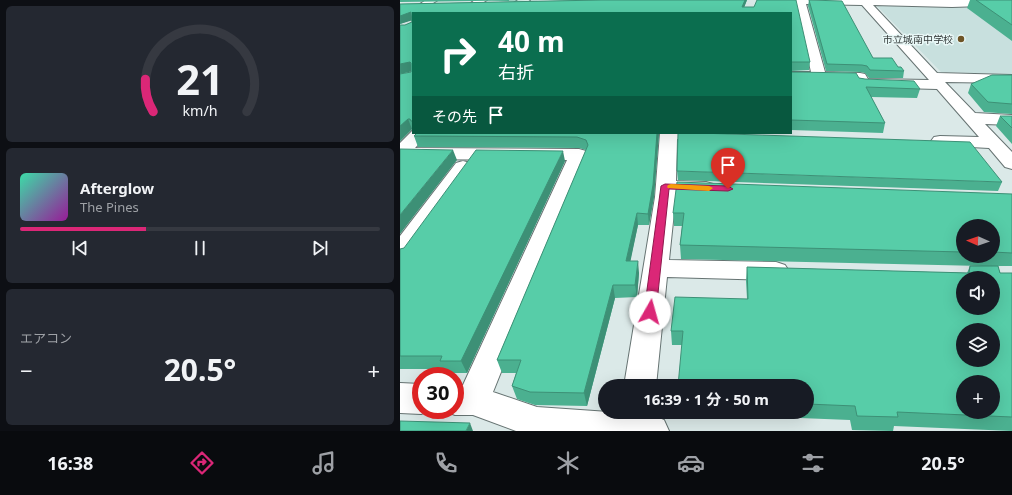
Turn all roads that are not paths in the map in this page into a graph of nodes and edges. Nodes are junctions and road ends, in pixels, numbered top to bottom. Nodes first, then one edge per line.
1 (525, 0) edge
2 (766, 0) edge
3 (806, 1) edge
4 (864, 1) edge
5 (920, 2) edge
6 (1006, 2) edge
7 (436, 3) edge
8 (478, 3) edge
9 (535, 4) edge
10 (460, 5) edge
11 (515, 5) junction
12 (418, 6) edge
13 (499, 8) edge
14 (792, 76) edge
15 (819, 77) junction
16 (1012, 79) edge
17 (936, 81) junction
18 (971, 118) junction
19 (1012, 120) edge
20 (419, 134) edge
21 (669, 134) edge
22 (696, 134) edge
23 (724, 135) edge
24 (922, 141) edge
25 (993, 143) junction
26 (400, 153) edge
27 (400, 153) edge
28 (474, 154) junction
29 (1012, 163) edge
30 (665, 186) junction
31 (728, 189) edge
32 (400, 253) edge
33 (655, 268) junction
34 (798, 272) edge
35 (641, 379) edge
36 (400, 398) edge
37 (412, 399) edge
38 (464, 400) edge
39 (640, 426) edge

1 - 11 street
2 - 3 street
3 - 4 street
3 - 15 street
4 - 5 street
4 - 17 street
5 - 6 street
7 - 12 street
8 - 10 street
8 - 13 street
9 - 11 street
11 - 13 street
14 - 15 street
15 - 17 street
16 - 17 street
17 - 18 street
18 - 19 street
18 - 25 street
20 - 27 street
21 - 30 street
22 - 23 street
24 - 25 street
25 - 29 street
26 - 28 street
28 - 32 street
28 - 38 street
30 - 31 street
30 - 33 street
33 - 34 street
33 - 35 street
36 - 37 street
38 - 39 street

